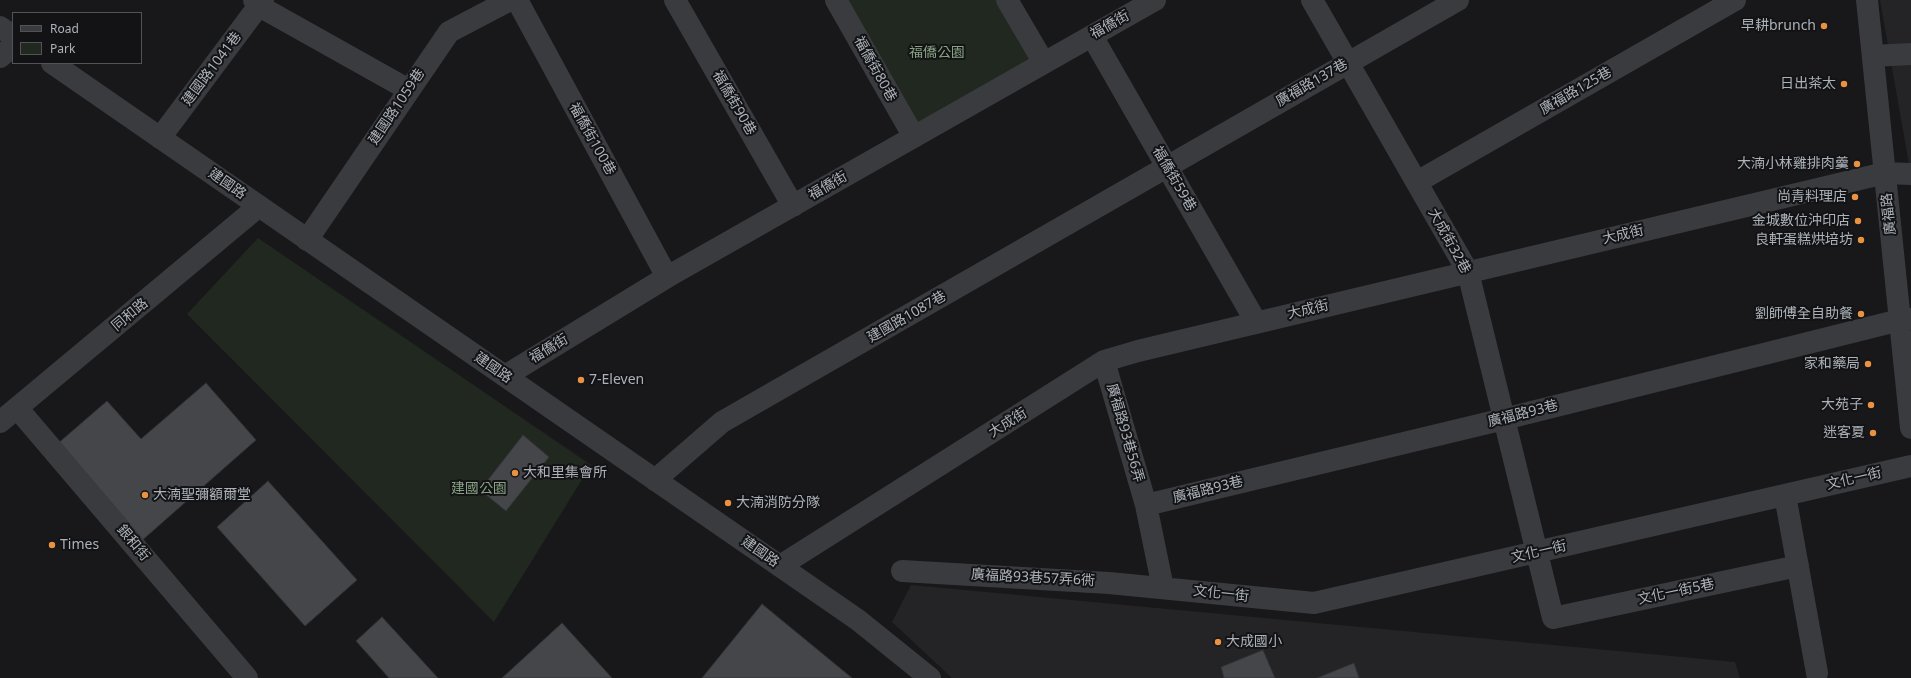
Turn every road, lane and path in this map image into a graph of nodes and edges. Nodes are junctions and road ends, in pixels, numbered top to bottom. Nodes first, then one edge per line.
1 (675, 0) edge
2 (836, 0) edge
3 (1007, 0) edge
4 (1155, 0) edge
5 (1312, 0) edge
6 (1458, 0) edge
7 (1735, 0) edge
8 (1867, 0) edge
9 (508, 1) edge
10 (259, 2) edge
11 (0, 27) edge
12 (12, 35) edge
13 (1092, 36) junction
14 (12, 47) edge
15 (1911, 54) edge
16 (1873, 56) junction
17 (0, 57) edge
18 (1044, 63) junction
19 (1348, 63) junction
20 (53, 64) edge
21 (409, 90) junction
22 (914, 137) junction
23 (160, 138) junction
24 (1167, 168) junction
25 (1885, 173) junction
26 (1911, 174) edge
27 (1417, 182) junction
28 (259, 206) junction
29 (793, 206) junction
30 (307, 240) junction
31 (1468, 272) junction
32 (667, 277) junction
33 (1905, 320) edge
34 (1256, 322) junction
35 (1104, 361) junction
36 (505, 376) junction
37 (18, 409) junction
38 (1504, 419) junction
39 (0, 422) edge
40 (1911, 428) edge
41 (1911, 466) edge
42 (655, 480) junction
43 (1785, 495) junction
44 (1146, 505) junction
45 (1537, 552) junction
46 (780, 566) junction
47 (1798, 566) junction
48 (902, 571) dead end
49 (1163, 588) junction
50 (1553, 618) joint
51 (1817, 673) dead end
52 (247, 678) edge
53 (930, 678) edge

1 - 29 street, 福僑街90巷
2 - 22 street, 福僑街80巷
3 - 18 street
4 - 13 street, 福僑街
5 - 19 street, 大成街32巷
6 - 19 street, 廣福路137巷
7 - 27 street, 廣福路125巷
8 - 16 street, 廣福路
9 - 21 street, 建國路1059巷
9 - 32 street, 福僑街100巷
10 - 21 street
10 - 23 street, 建國路1041巷
11 - 12 street
13 - 18 street, 福僑街
13 - 24 street, 福僑街59巷
14 - 17 street
15 - 16 street
16 - 25 street, 廣福路
18 - 22 street, 福僑街
19 - 24 street, 廣福路137巷
19 - 27 street, 大成街32巷
20 - 23 street, 建國路
21 - 30 street, 建國路1059巷
22 - 29 street, 福僑街
23 - 28 street, 建國路
24 - 34 street, 福僑街59巷
24 - 42 street, 建國路1087巷
25 - 26 street, 大成街
25 - 31 street, 大成街
25 - 33 street, 廣福路
27 - 31 street, 大成街32巷
28 - 30 street, 建國路
28 - 37 street, 同和路
29 - 32 street, 福僑街
30 - 36 street, 建國路
31 - 34 street, 大成街
31 - 38 street, 大成街32巷
32 - 36 street, 福僑街
33 - 38 street, 廣福路93巷
33 - 40 street, 廣福路
34 - 35 street, 大成街
35 - 44 street, 廣福路93巷56弄
35 - 46 street, 大成街
36 - 42 street, 建國路
37 - 39 street, 同和路
37 - 52 street, 銀和街
38 - 44 street, 廣福路93巷
38 - 45 street, 大成街32巷
41 - 43 street, 文化一街
42 - 46 street, 建國路
43 - 45 street, 文化一街
43 - 47 street
44 - 49 street, 廣福路93巷56弄
45 - 49 street, 文化一街
45 - 50 street, 大成街32巷
46 - 53 street, 建國路
47 - 50 street, 文化一街5巷
47 - 51 street
48 - 49 street, 廣福路93巷57弄6衖

